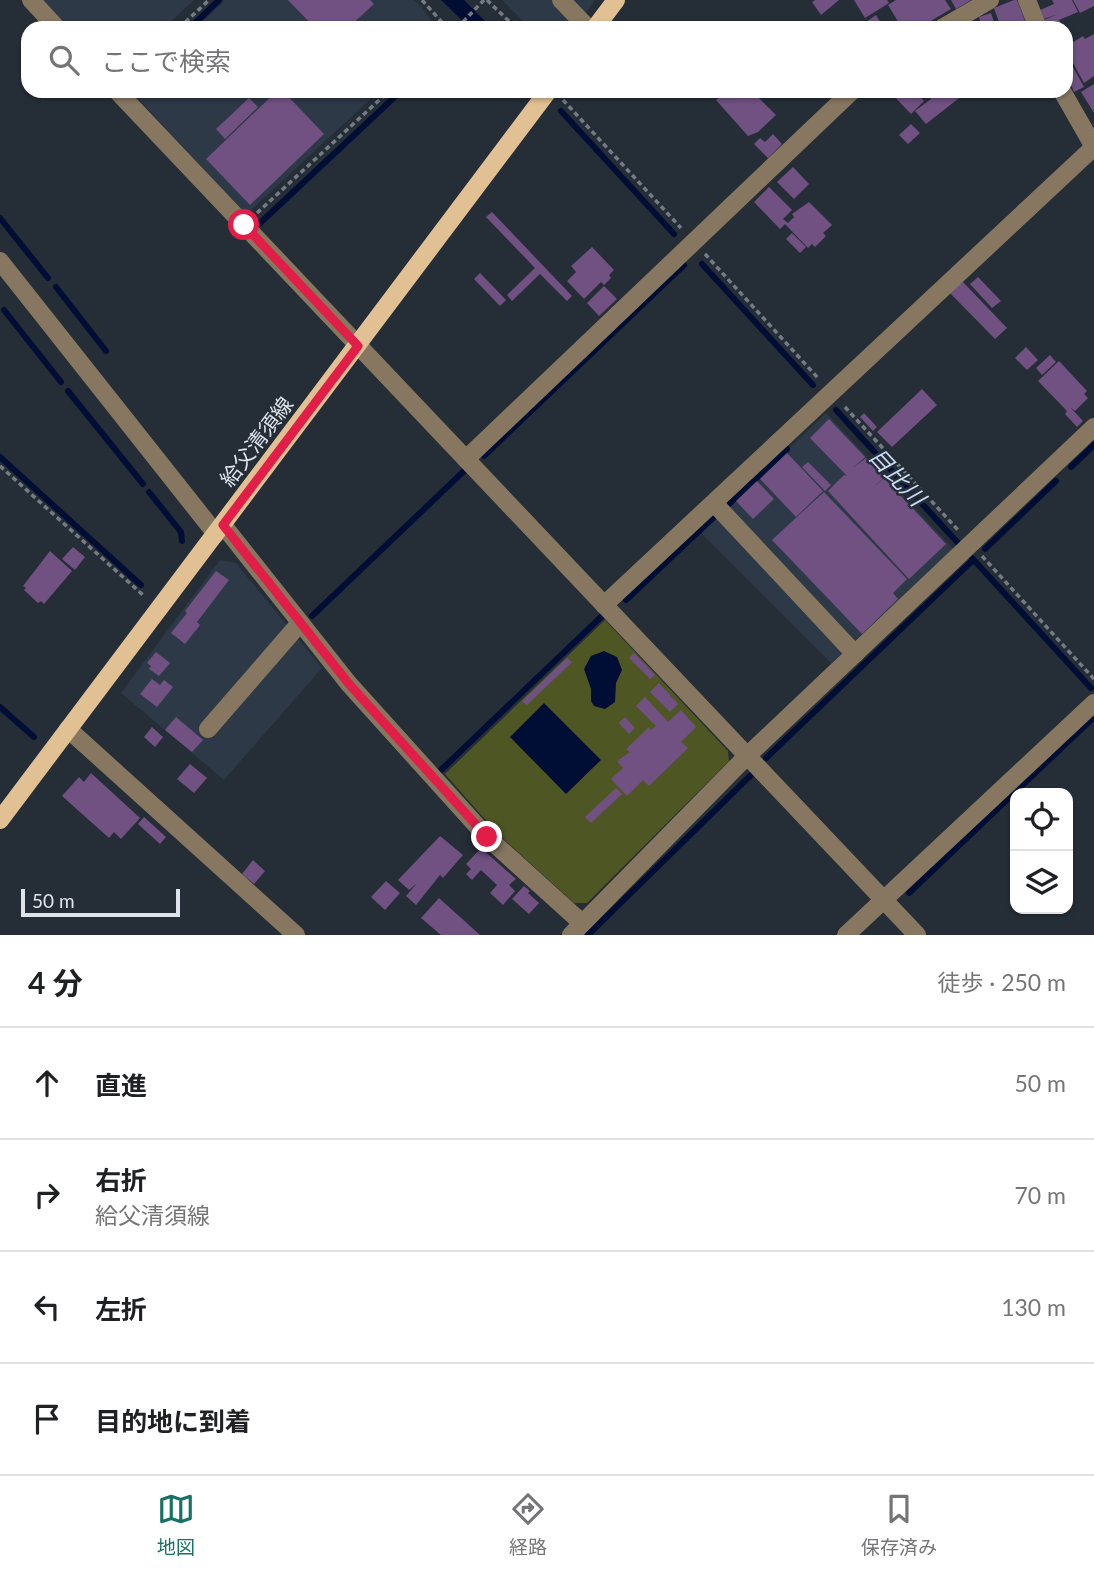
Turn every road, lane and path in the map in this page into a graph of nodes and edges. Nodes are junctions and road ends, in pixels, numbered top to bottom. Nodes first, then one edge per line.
1 (30, 0) edge
2 (209, 0) edge
3 (422, 0) edge
4 (486, 0) edge
5 (561, 0) edge
6 (616, 0) edge
7 (990, 0) edge
8 (1027, 0) edge
9 (50, 21) edge
10 (186, 21) edge
11 (441, 21) edge
12 (464, 21) edge
13 (508, 21) edge
14 (581, 21) edge
15 (600, 21) edge
16 (954, 21) edge
17 (1035, 21) edge
18 (124, 98) edge
19 (381, 98) edge
20 (543, 98) edge
21 (845, 98) edge
22 (1066, 98) edge
23 (1094, 147) edge
24 (244, 225) junction
25 (0, 261) edge
26 (358, 346) junction
27 (1094, 427) edge
28 (466, 459) junction
29 (0, 466) edge
30 (714, 503) junction
31 (220, 529) junction
32 (604, 605) junction
33 (159, 610) junction
34 (300, 622) junction
35 (855, 654) junction
36 (1094, 703) edge
37 (68, 729) junction
38 (208, 729) dead end
39 (747, 756) junction
40 (0, 820) edge
41 (884, 900) junction
42 (576, 929) edge
43 (296, 935) edge
44 (846, 935) edge
45 (917, 935) edge

1 - 9 street
2 - 10 path
3 - 11 path
4 - 12 path
4 - 13 path
5 - 14 street
6 - 15 main road
7 - 16 street
8 - 17 street
18 - 24 street
19 - 24 path
20 - 26 main road, 給父清須線
21 - 28 street
22 - 23 street
23 - 30 street
24 - 26 street
25 - 31 street
26 - 28 street
26 - 31 main road, 給父清須線
27 - 35 street
28 - 32 street
29 - 33 path
30 - 32 street
30 - 35 street
31 - 33 main road, 給父清須線
31 - 34 street
32 - 39 street
33 - 37 main road, 給父清須線
34 - 38 street
34 - 42 street
35 - 39 street
36 - 41 street
37 - 40 main road, 給父清須線
37 - 43 street
39 - 41 street
39 - 42 street
41 - 44 street
41 - 45 street

